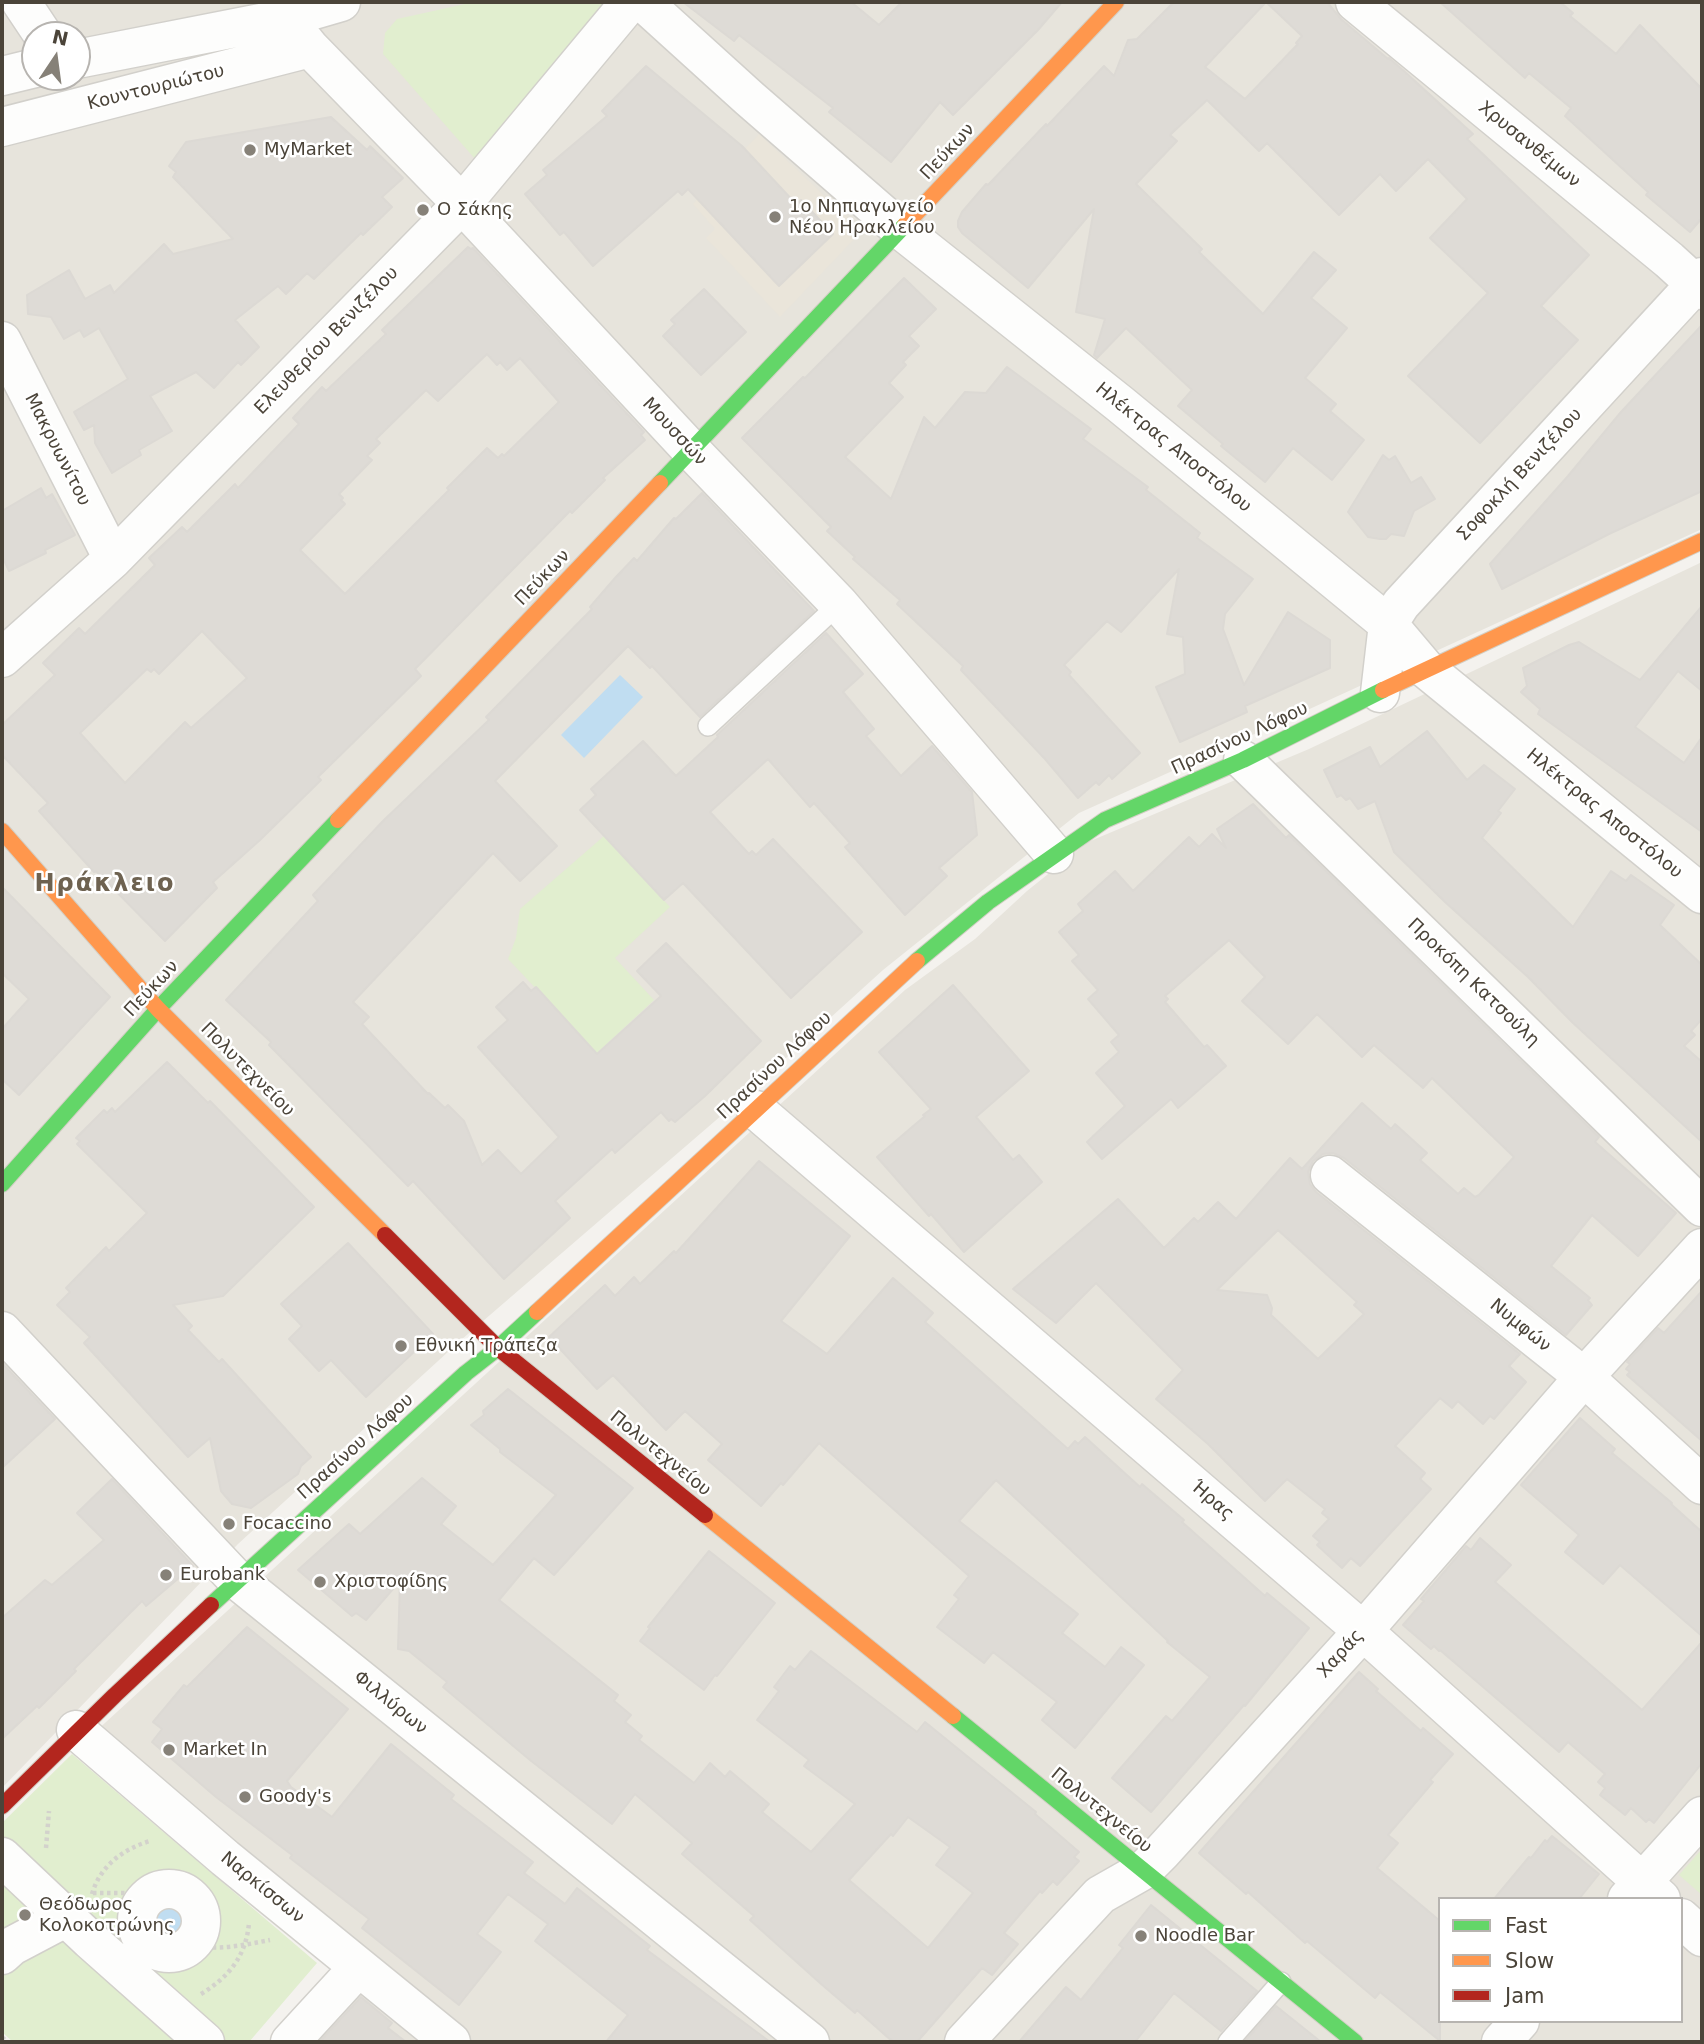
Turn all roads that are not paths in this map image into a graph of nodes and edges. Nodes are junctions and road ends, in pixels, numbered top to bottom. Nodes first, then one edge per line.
1 (21, 2) edge
2 (341, 2) edge
3 (630, 2) edge
4 (643, 2) edge
5 (1116, 2) edge
6 (1355, 2) edge
7 (286, 18) junction
8 (34, 21) edge
9 (310, 48) junction
10 (91, 56) edge
11 (21, 71) edge
12 (2, 76) edge
13 (2, 127) edge
14 (462, 204) junction
15 (901, 230) junction
16 (1700, 283) edge
17 (2, 341) edge
18 (691, 450) junction
19 (1702, 541) edge
20 (113, 559) junction
21 (839, 604) junction
22 (1388, 624) junction
23 (2, 658) edge
24 (1426, 669) junction
25 (1380, 693) junction
26 (708, 726) dead end
27 (1243, 760) junction
28 (2, 831) edge
29 (1054, 854) junction
30 (1702, 894) edge
31 (158, 1009) junction
32 (757, 1110) junction
33 (1330, 1175) dead end
34 (2, 1184) edge
35 (1702, 1207) edge
36 (1702, 1248) edge
37 (2, 1331) edge
38 (498, 1348) junction
39 (1584, 1377) junction
40 (1702, 1485) edge
41 (237, 1580) junction
42 (1363, 1631) junction
43 (76, 1730) junction
44 (2, 1806) edge
45 (1702, 1816) edge
46 (2, 1857) edge
47 (225, 1858) junction
48 (1144, 1870) junction
49 (1643, 1893) edge
50 (191, 1897) junction
51 (66, 1917) junction
52 (1683, 1920) edge
53 (1702, 1937) edge
54 (2, 1955) edge
55 (135, 1956) junction
56 (358, 1968) junction
57 (1282, 1982) junction
58 (1518, 2023) edge
59 (205, 2042) edge
60 (290, 2042) edge
61 (451, 2042) edge
62 (810, 2042) edge
63 (964, 2042) edge
64 (1228, 2042) edge
65 (1355, 2042) edge
66 (1501, 2042) edge

1 - 8 street
2 - 7 street
3 - 14 street, Ελευθερίου Βενιζέλου
4 - 15 street, Ηλέκτρας Αποστόλου
5 - 15 street, Πεύκων
6 - 16 street, Χρυσανθέμων
7 - 9 street, Μουσσών
7 - 10 street
9 - 13 street, Κουντουριώτου
9 - 14 street, Μουσσών
11 - 12 street
14 - 18 street, Μουσσών
14 - 20 street, Ελευθερίου Βενιζέλου
15 - 18 street, Πεύκων
15 - 22 street, Ηλέκτρας Αποστόλου
16 - 22 street, Σοφοκλή Βενιζέλου
17 - 20 street, Μακρυωνίτου
18 - 21 street, Μουσσών
18 - 31 street, Πεύκων
19 - 24 street, Πρασίνου Λόφου
20 - 23 street, Ελευθερίου Βενιζέλου
21 - 26 lane
21 - 29 street, Μουσσών
22 - 24 street, Ηλέκτρας Αποστόλου
22 - 25 street, Σοφοκλή Βενιζέλου
24 - 25 street, Πρασίνου Λόφου
24 - 30 street, Ηλέκτρας Αποστόλου
25 - 27 street, Πρασίνου Λόφου
27 - 29 street, Πρασίνου Λόφου
27 - 35 street, Προκόπη Κατσούλη
28 - 31 street, Πολυτεχνείου
29 - 32 street, Πρασίνου Λόφου
31 - 34 street, Πεύκων
31 - 38 street, Πολυτεχνείου
32 - 38 street, Πρασίνου Λόφου
32 - 42 street, Ήρας
33 - 39 street, Νυμφών
36 - 39 street, Χαράς
37 - 41 street, Φιλλύρων
38 - 41 street, Πρασίνου Λόφου
38 - 48 street, Πολυτεχνείου
39 - 40 street, Νυμφών
39 - 42 street, Χαράς
41 - 43 street, Πρασίνου Λόφου
41 - 62 street, Φιλλύρων
42 - 48 street, Χαράς
42 - 49 street, Ήρας
43 - 44 street, Πρασίνου Λόφου
43 - 47 street, Ναρκίσσων
45 - 49 street
46 - 51 street
47 - 50 street
47 - 56 street, Ναρκίσσων
48 - 57 street, Πολυτεχνείου
48 - 63 street, Χαράς
50 - 55 street
50 - 55 street
51 - 54 street
51 - 55 street
52 - 53 street
55 - 59 street
56 - 60 street
56 - 61 street, Ναρκίσσων
57 - 64 lane
57 - 65 street, Πολυτεχνείου
58 - 66 street

